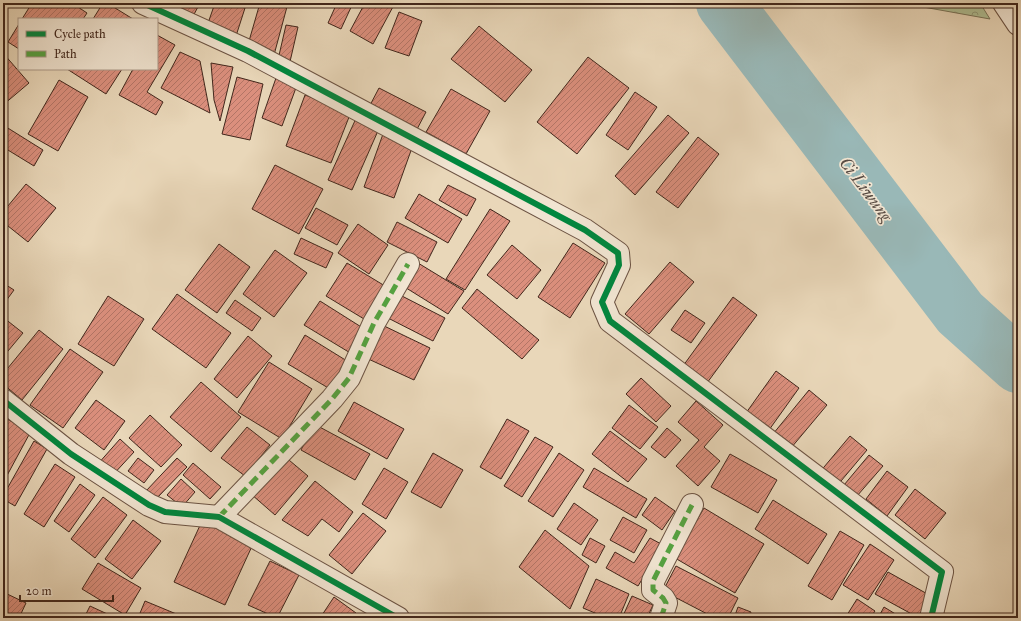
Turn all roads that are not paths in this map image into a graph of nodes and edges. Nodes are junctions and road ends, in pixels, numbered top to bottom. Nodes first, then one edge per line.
1 (143, 3) edge
2 (1004, 3) edge
3 (1018, 24) edge
4 (408, 264) dead end
5 (3, 400) edge
6 (692, 505) dead end
7 (219, 517) junction
8 (398, 618) edge
9 (661, 618) edge
10 (931, 618) edge

1 - 10 street
2 - 3 street
4 - 7 street
5 - 7 street
6 - 9 street
7 - 8 street

